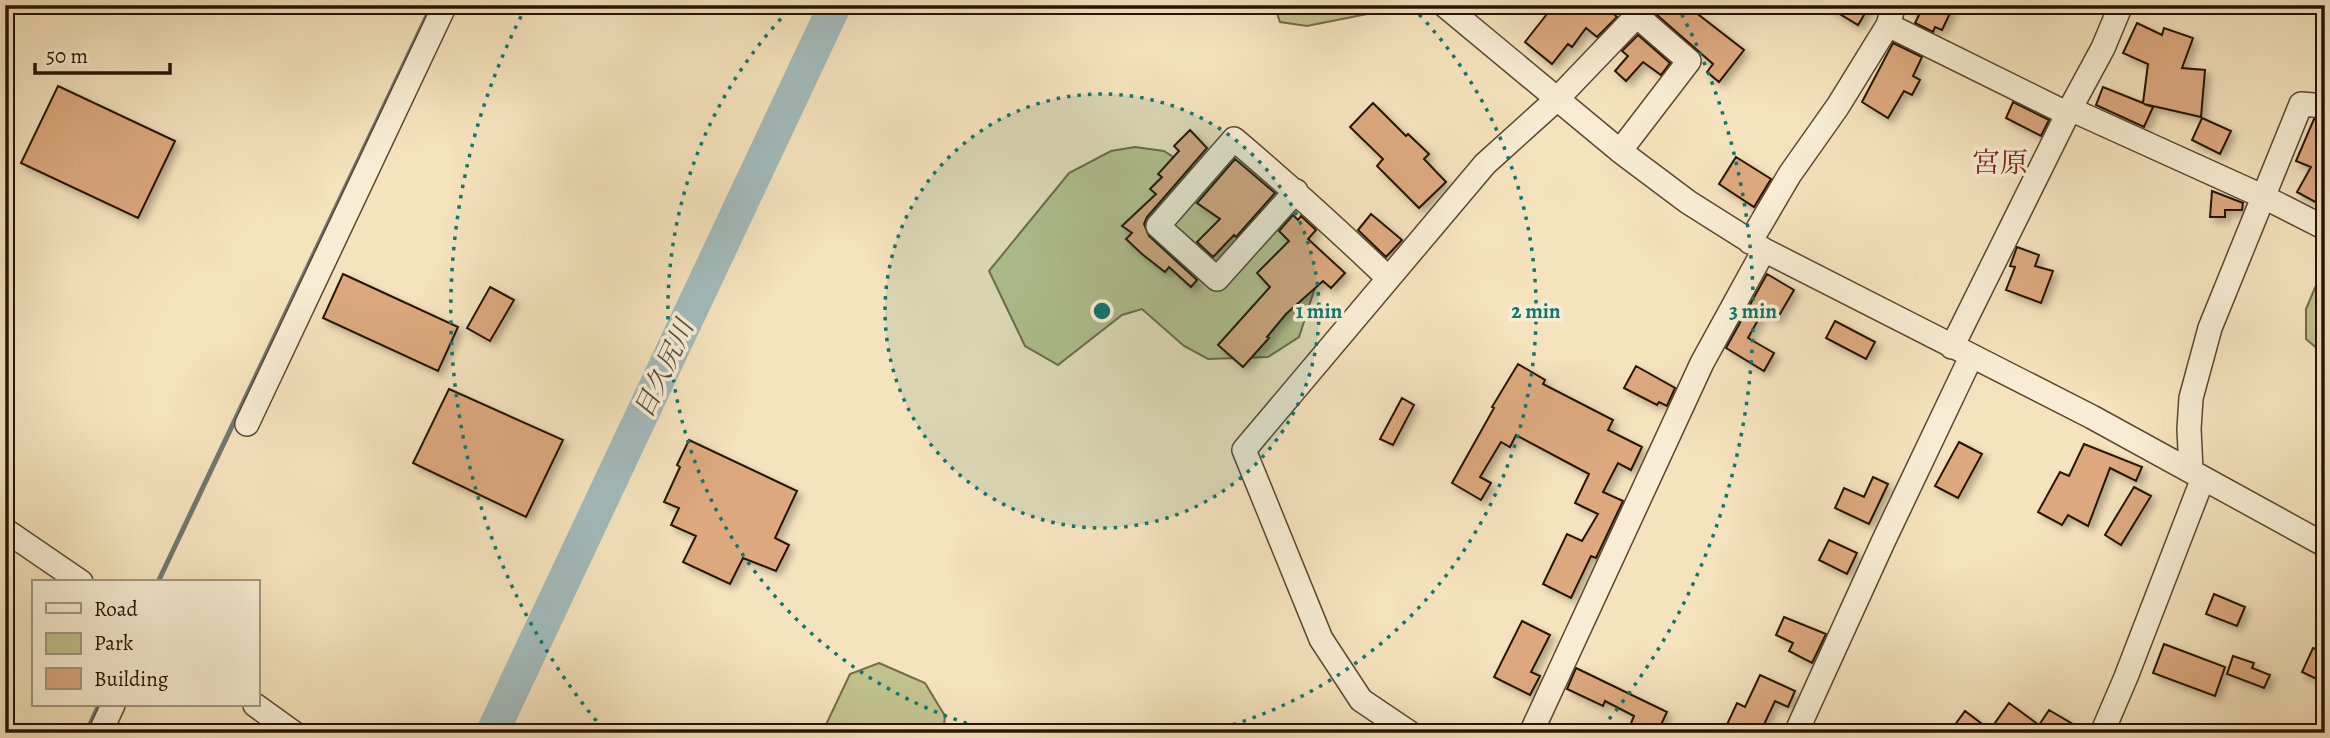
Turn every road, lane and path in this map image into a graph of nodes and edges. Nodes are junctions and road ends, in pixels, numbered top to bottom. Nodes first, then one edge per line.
1 (444, 5) edge
2 (1444, 5) edge
3 (2121, 5) edge
4 (1642, 11) edge
5 (1891, 15) edge
6 (1557, 99) junction
7 (2325, 106) edge
8 (2069, 111) junction
9 (1620, 151) junction
10 (1296, 191) junction
11 (2262, 196) junction
12 (2325, 228) edge
13 (1757, 246) junction
14 (1388, 278) junction
15 (1962, 352) junction
16 (247, 424) dead end
17 (2197, 474) junction
18 (5, 530) edge
19 (2325, 545) edge
20 (78, 580) edge
21 (113, 706) edge
22 (256, 706) edge
23 (100, 733) edge
24 (294, 733) edge
25 (1410, 733) edge
26 (1531, 733) edge
27 (1796, 733) edge
28 (2102, 733) edge

1 - 16 street
2 - 6 street
3 - 8 street
4 - 6 street
4 - 9 street
5 - 8 street
5 - 13 street
6 - 9 street
6 - 14 street
7 - 11 street
8 - 11 street
8 - 15 street
9 - 13 street
10 - 10 street
10 - 14 street
11 - 12 street
11 - 17 street
13 - 15 street
13 - 26 street
14 - 25 street
15 - 17 street
15 - 27 street
17 - 19 street
17 - 28 street
18 - 20 street
21 - 23 street
22 - 24 street

